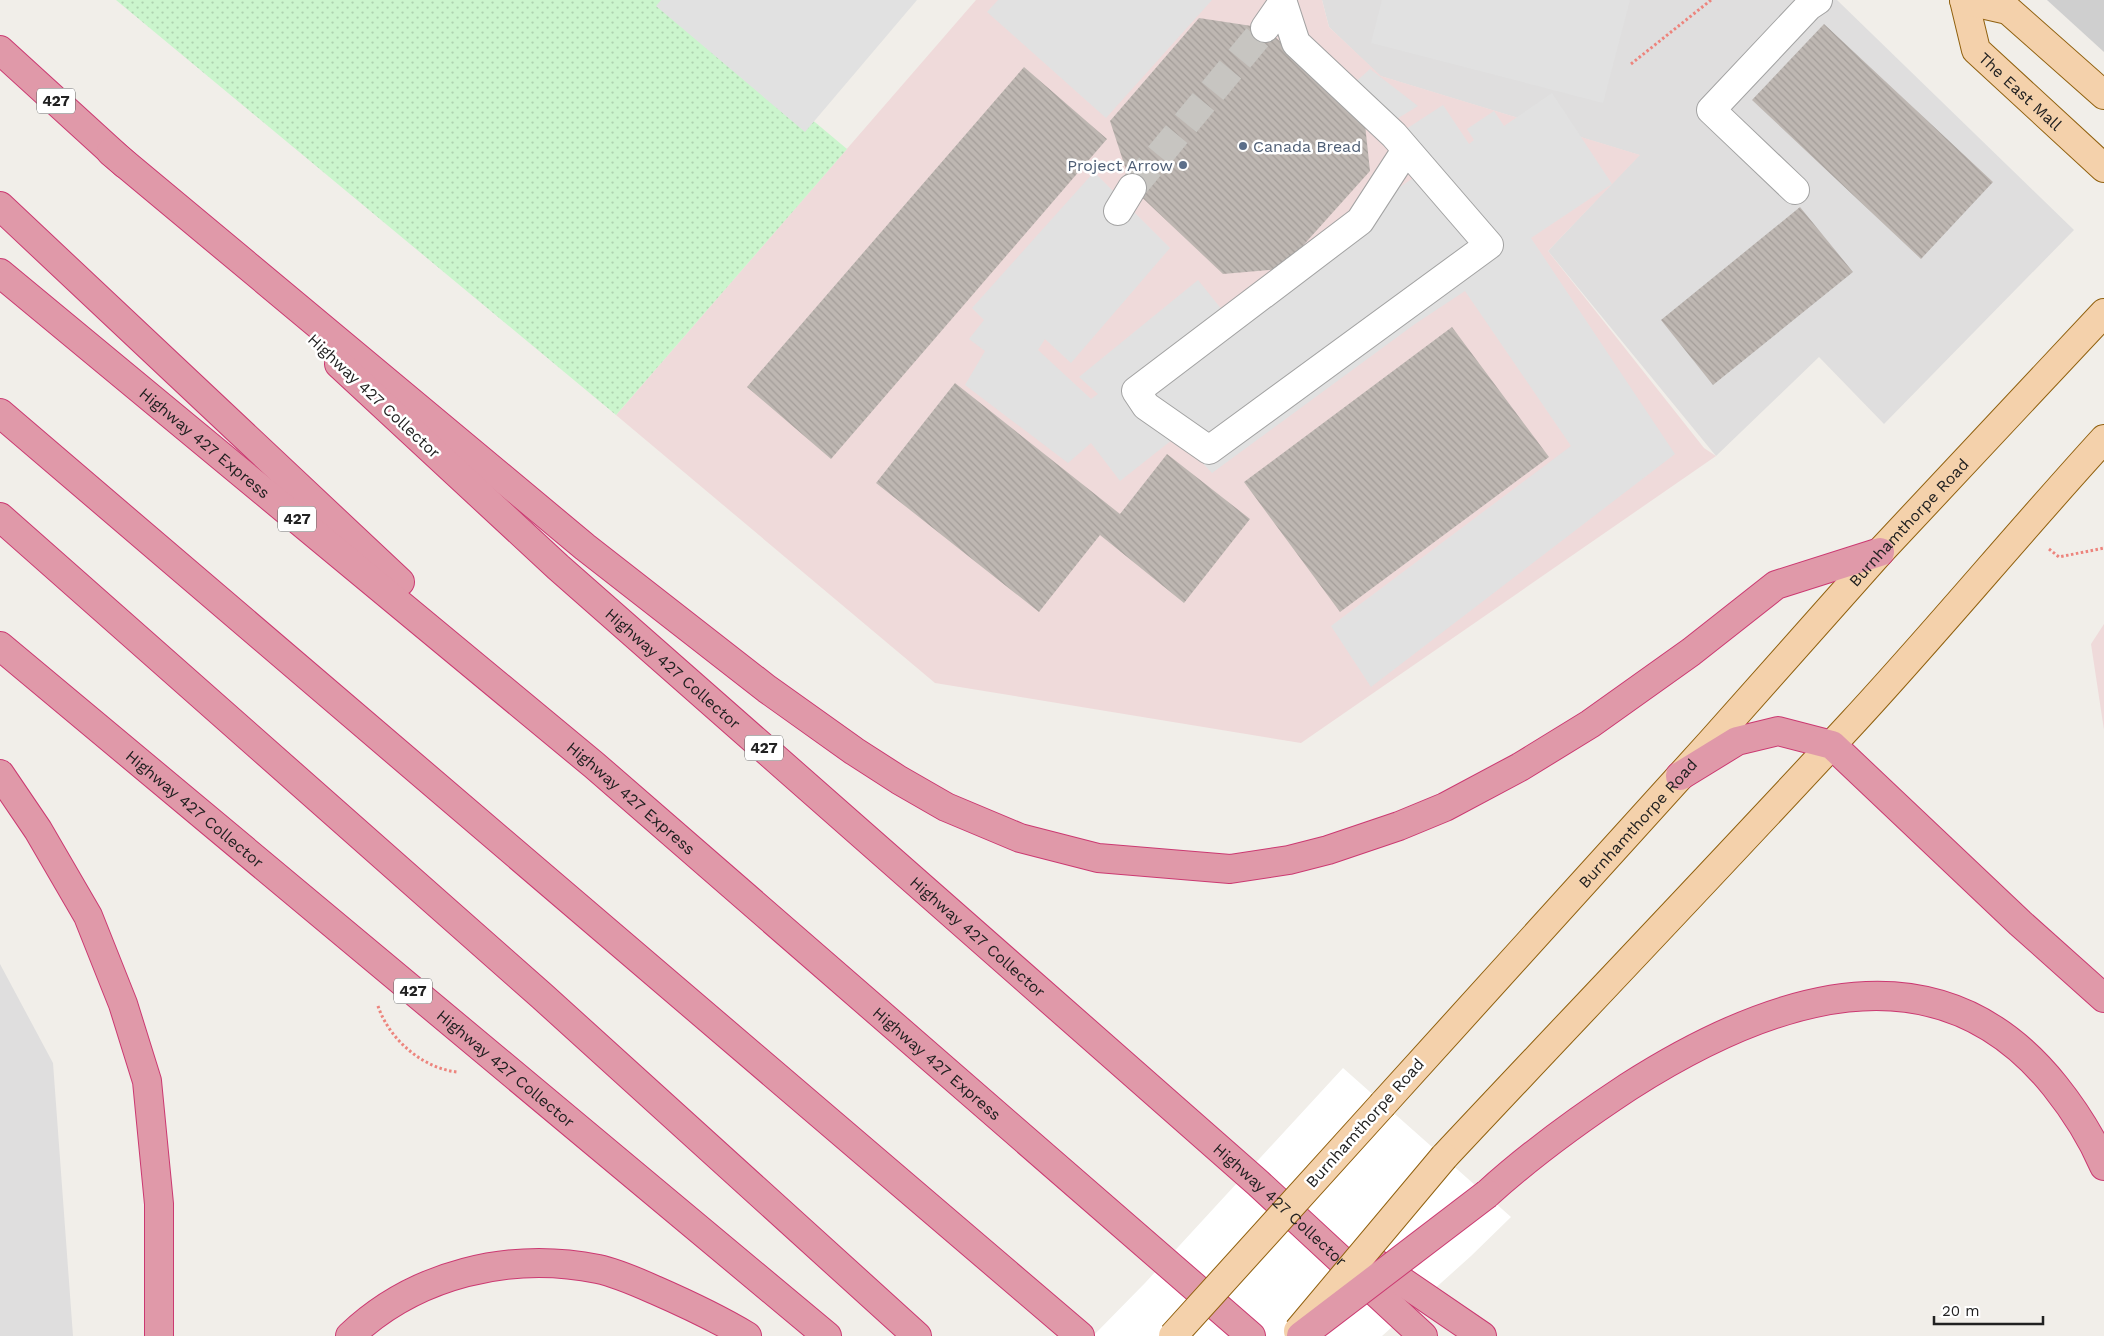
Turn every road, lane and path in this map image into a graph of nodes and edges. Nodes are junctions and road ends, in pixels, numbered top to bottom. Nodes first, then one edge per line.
1 (1711, 0) edge
2 (1818, 0) edge
3 (1964, 0) edge
4 (1283, 1) edge
5 (1265, 28) tunnel mouth
6 (0, 50) edge
7 (1631, 64) dead end
8 (2104, 95) edge
9 (1406, 150) junction
10 (112, 152) junction
11 (2104, 168) edge
12 (1132, 188) tunnel mouth
13 (1795, 190) dead end
14 (0, 206) edge
15 (1118, 211) dead end
16 (0, 273) edge
17 (2104, 312) edge
18 (0, 413) edge
19 (2104, 439) edge
20 (0, 517) edge
21 (2024, 527) junction
22 (2104, 548) edge
23 (1880, 552) junction
24 (0, 646) edge
25 (1832, 745) junction
26 (594, 765) junction
27 (0, 774) edge
28 (1680, 776) junction
29 (2104, 998) edge
30 (2104, 1166) edge
31 (1258, 1183) junction
32 (159, 1336) edge
33 (350, 1336) edge
34 (747, 1336) edge
35 (826, 1336) edge
36 (917, 1336) edge
37 (1080, 1336) edge
38 (1172, 1336) edge
39 (1251, 1336) edge
40 (1294, 1336) edge
41 (1301, 1336) edge
42 (1423, 1336) edge
43 (1482, 1336) edge

1 - 7 path
2 - 13 lane
3 - 8 main road, The East Mall
3 - 11 main road, The East Mall
4 - 5 lane
4 - 9 lane
6 - 10 highway, Highway 427 Collector / 427
9 - 9 lane
10 - 23 highway
10 - 31 highway, Highway 427 Collector / 427
12 - 15 lane
14 - 26 highway
16 - 26 highway, Highway 427 Express / 427
17 - 23 main road, Burnhamthorpe Road
18 - 37 highway
19 - 21 main road
20 - 36 highway
21 - 22 path
21 - 25 main road
23 - 28 main road, Burnhamthorpe Road
24 - 35 highway, Highway 427 Collector / 427
25 - 28 highway
25 - 29 highway
25 - 40 main road, bridge
26 - 39 highway, Highway 427 Express / 427
27 - 32 highway
28 - 38 main road, Burnhamthorpe Road, bridge
30 - 41 highway, bridge
31 - 42 highway, Highway 427 Collector / 427
31 - 43 highway
33 - 34 highway

